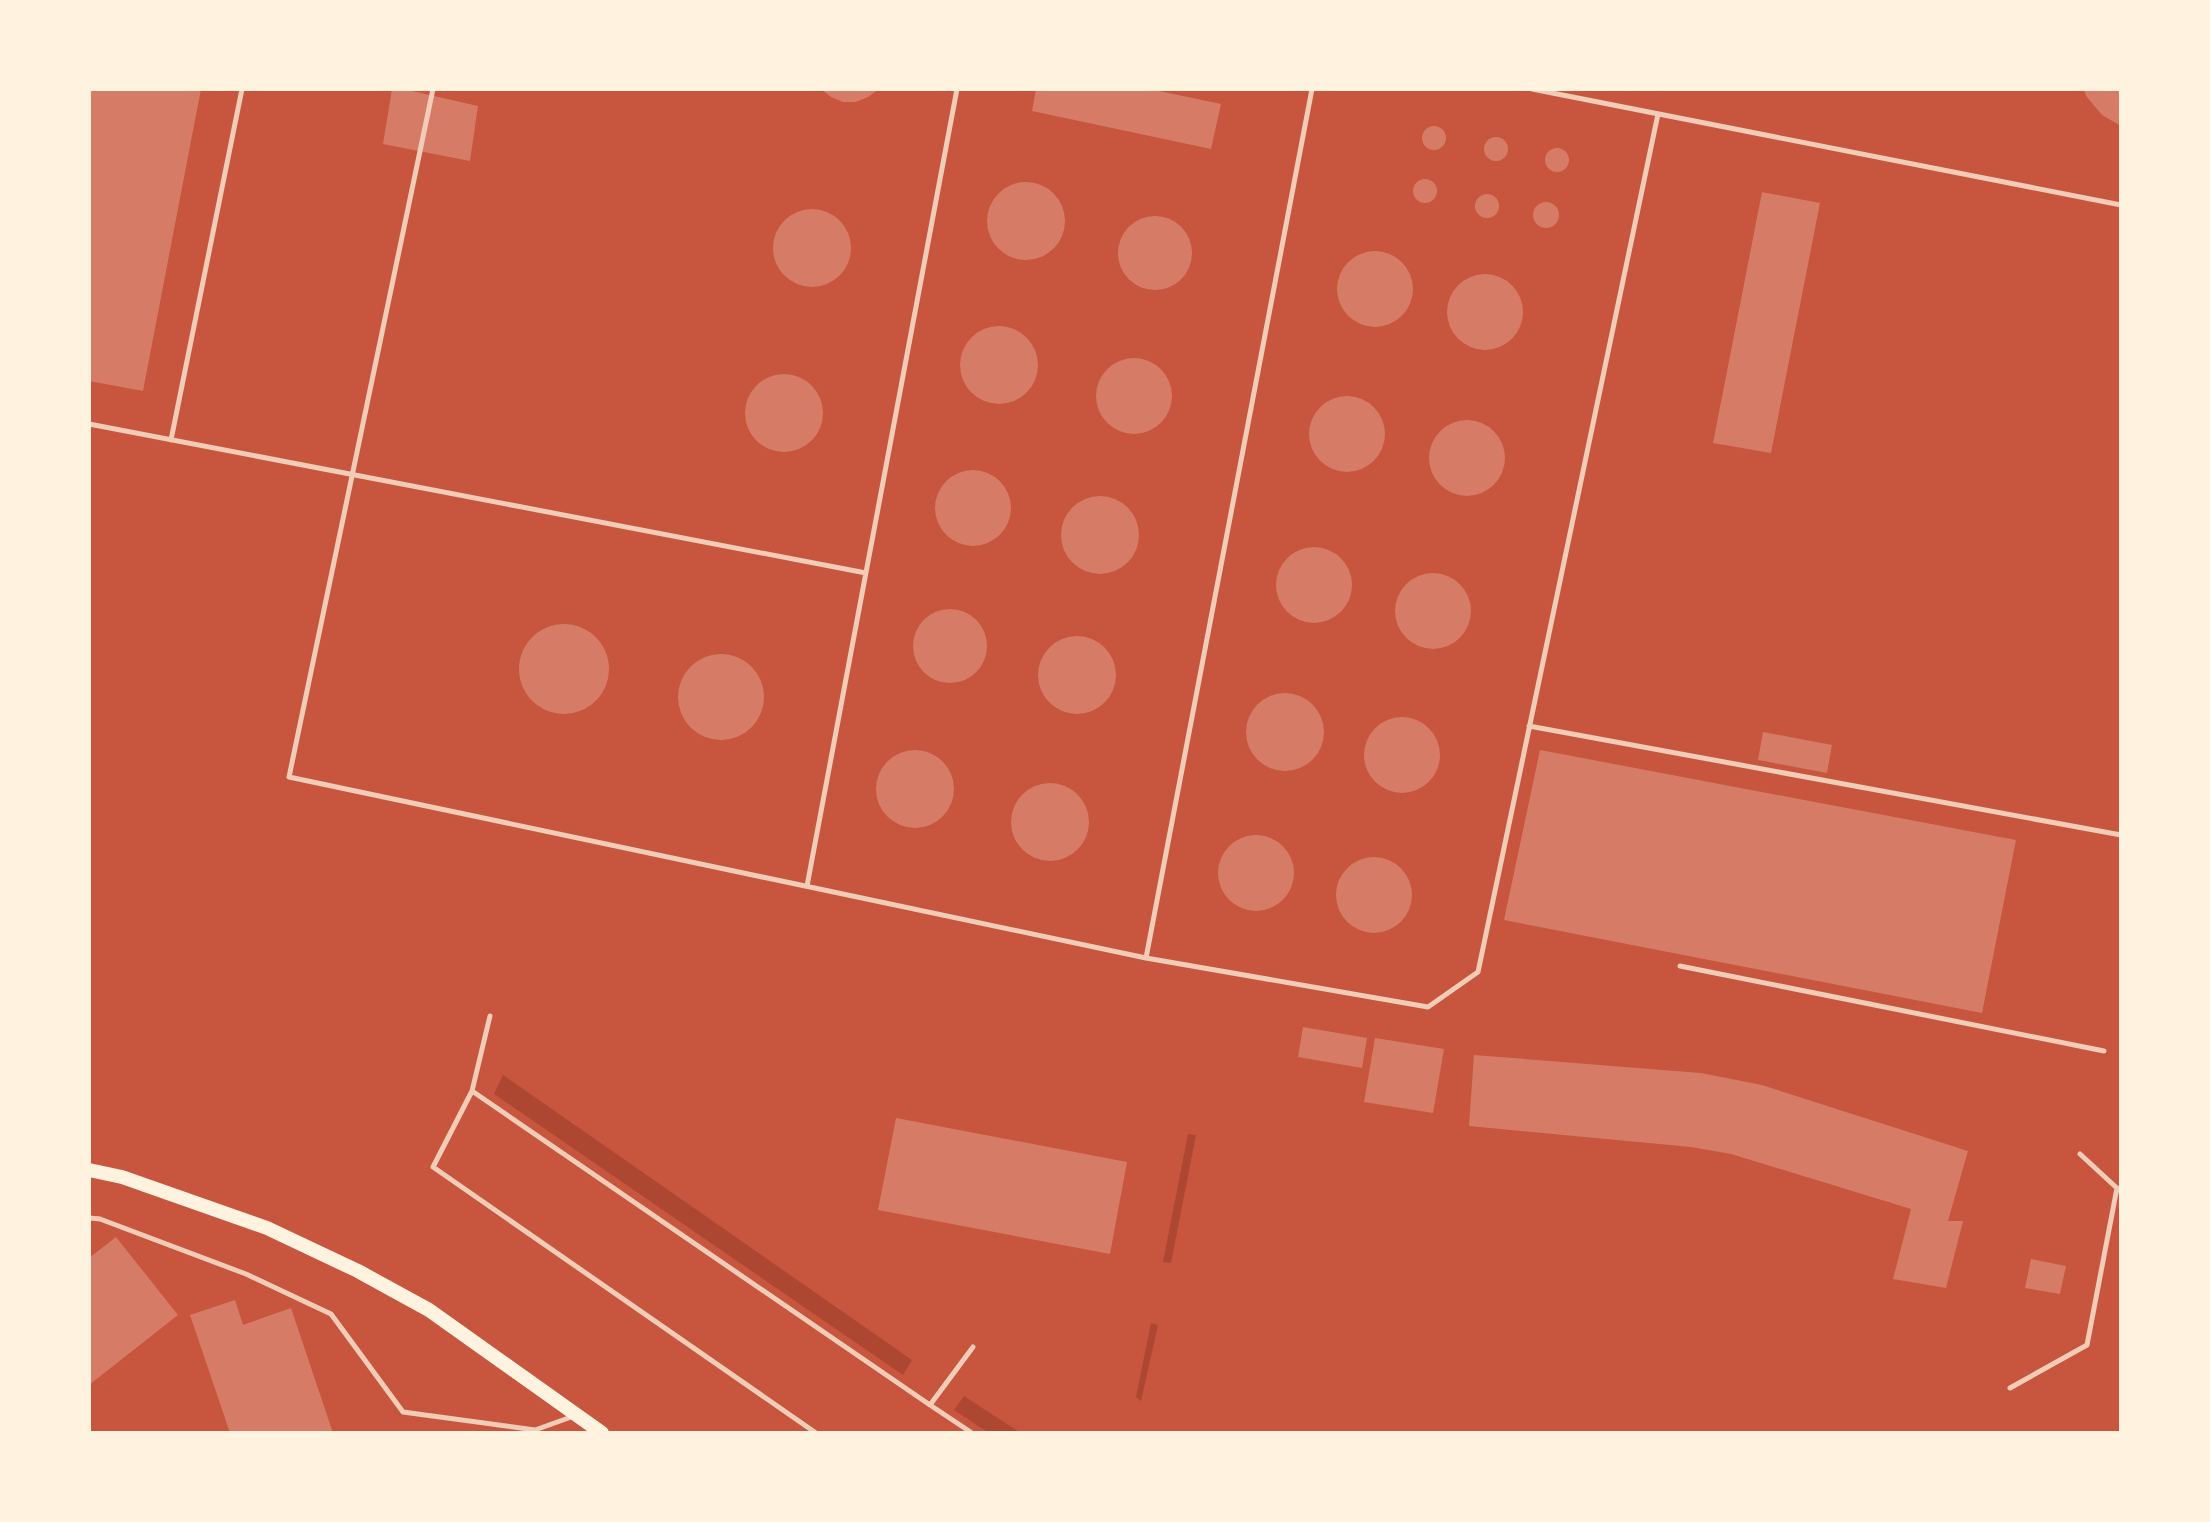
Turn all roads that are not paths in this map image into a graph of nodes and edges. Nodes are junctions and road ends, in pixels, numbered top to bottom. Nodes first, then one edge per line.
1 (242, 89) edge
2 (433, 89) edge
3 (957, 89) edge
4 (1312, 89) edge
5 (1532, 89) edge
6 (1657, 114) junction
7 (2121, 205) edge
8 (89, 424) edge
9 (171, 440) junction
10 (353, 475) junction
11 (866, 573) junction
12 (1530, 726) junction
13 (2121, 835) edge
14 (807, 886) junction
15 (1146, 958) junction
16 (1680, 966) dead end
17 (490, 1016) dead end
18 (2104, 1051) dead end
19 (472, 1091) junction
20 (2080, 1154) dead end
21 (89, 1170) edge
22 (2119, 1190) edge
23 (89, 1218) edge
24 (973, 1346) dead end
25 (2010, 1388) dead end
26 (930, 1405) junction
27 (577, 1415) junction
28 (601, 1433) edge
29 (816, 1433) edge
30 (972, 1433) edge

1 - 9 lane
2 - 10 lane
3 - 11 lane
4 - 15 lane
5 - 6 lane
6 - 7 lane
6 - 12 lane
8 - 9 lane
9 - 10 lane
10 - 11 lane
10 - 14 lane
11 - 14 lane
12 - 13 lane
12 - 15 lane
14 - 15 lane
16 - 18 lane
17 - 19 lane
19 - 26 lane
19 - 29 lane
20 - 22 lane
21 - 27 main road
22 - 25 lane
23 - 27 lane
24 - 26 lane
26 - 30 lane
27 - 28 main road

